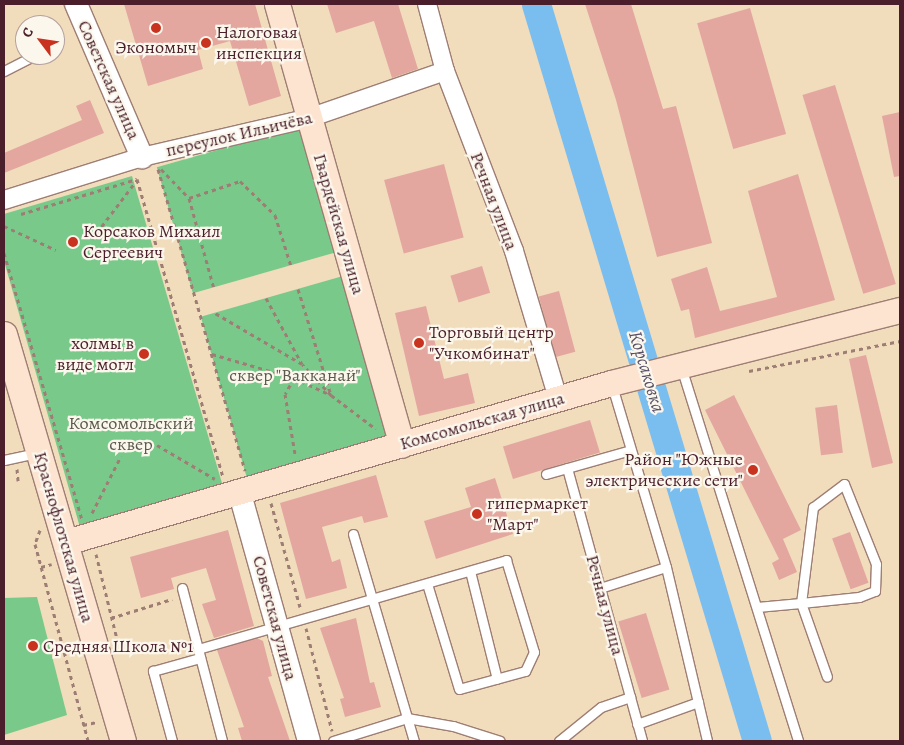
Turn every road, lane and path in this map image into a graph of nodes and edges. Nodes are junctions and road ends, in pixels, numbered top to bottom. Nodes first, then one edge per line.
1 (76, 4) edge
2 (277, 4) edge
3 (427, 4) edge
4 (445, 71) junction
5 (309, 118) junction
6 (142, 157) junction
7 (137, 179) junction
8 (189, 198) junction
9 (4, 200) edge
10 (13, 216) dead end
11 (4, 226) edge
12 (92, 239) dead end
13 (56, 250) dead end
14 (4, 252) edge
15 (291, 266) dead end
16 (214, 289) dead end
17 (298, 289) dead end
18 (266, 298) dead end
19 (900, 310) edge
20 (215, 314) dead end
21 (4, 334) edge
22 (900, 341) edge
23 (212, 354) junction
24 (302, 364) junction
25 (673, 366) junction
26 (740, 372) dead end
27 (294, 378) junction
28 (620, 381) junction
29 (331, 395) junction
30 (558, 399) junction
31 (392, 439) junction
32 (158, 445) dead end
33 (631, 450) junction
34 (30, 455) junction
35 (122, 456) dead end
36 (4, 460) edge
37 (296, 464) dead end
38 (567, 468) junction
39 (546, 474) dead end
40 (25, 475) dead end
41 (235, 485) junction
42 (280, 498) dead end
43 (38, 522) dead end
44 (353, 534) dead end
45 (66, 542) junction
46 (666, 567) junction
47 (470, 571) junction
48 (426, 584) junction
49 (600, 588) junction
50 (182, 592) joint
51 (371, 600) junction
52 (801, 603) junction
53 (757, 607) junction
54 (111, 618) dead end
55 (304, 619) junction
56 (277, 627) junction
57 (199, 654) junction
58 (827, 677) dead end
59 (497, 679) junction
60 (630, 698) junction
61 (698, 702) junction
62 (407, 718) junction
63 (637, 724) junction
64 (88, 741) edge
65 (123, 741) edge
66 (172, 741) edge
67 (222, 741) edge
68 (309, 741) edge
69 (334, 741) edge
70 (414, 741) edge
71 (500, 741) edge
72 (559, 741) edge
73 (642, 741) edge
74 (707, 741) edge
75 (798, 741) edge

1 - 6 street, Советская улица
2 - 5 main road, Гвардейская улица
3 - 4 street, Речная улица
4 - 5 street, переулок Ильичёва
4 - 30 street, Речная улица
5 - 6 street, переулок Ильичёва
5 - 31 main road, Гвардейская улица
6 - 9 street, переулок Ильичёва
7 - 10 path
7 - 12 path
7 - 41 path
8 - 15 path
8 - 16 path
8 - 23 path
11 - 13 path
14 - 35 path
17 - 29 path
18 - 24 path
19 - 25 main road, Комсомольская улица
20 - 24 path
21 - 34 main road, Краснофлотская улица
22 - 26 path
23 - 27 path
23 - 41 path
24 - 29 path
25 - 28 main road, Комсомольская улица
25 - 53 lane
27 - 29 path
27 - 37 path
28 - 30 main road, Комсомольская улица
28 - 33 lane
29 - 31 path
30 - 31 main road, Комсомольская улица
31 - 41 main road, Комсомольская улица
32 - 41 path
33 - 38 lane
33 - 46 lane
34 - 36 lane
34 - 40 path
34 - 45 main road, Краснофлотская улица
38 - 39 lane
38 - 49 lane, Речная улица
41 - 45 main road, Комсомольская улица
41 - 56 street, Советская улица
42 - 55 path
43 - 64 path
44 - 51 lane
45 - 65 main road, Краснофлотская улица
46 - 49 lane
46 - 61 lane
47 - 48 lane
47 - 59 lane
47 - 59 lane
48 - 51 lane
48 - 59 lane
49 - 60 lane, Речная улица
50 - 54 path
50 - 57 lane
51 - 55 lane
51 - 62 lane
52 - 52 lane
52 - 53 lane
52 - 58 lane
53 - 75 lane
55 - 56 lane
55 - 69 path
56 - 57 lane
56 - 68 street, Советская улица
57 - 66 lane
57 - 67 lane
60 - 63 lane, Речная улица
60 - 72 lane
61 - 63 lane
61 - 74 lane
62 - 69 lane
62 - 70 lane
62 - 71 lane
63 - 73 lane, Речная улица

